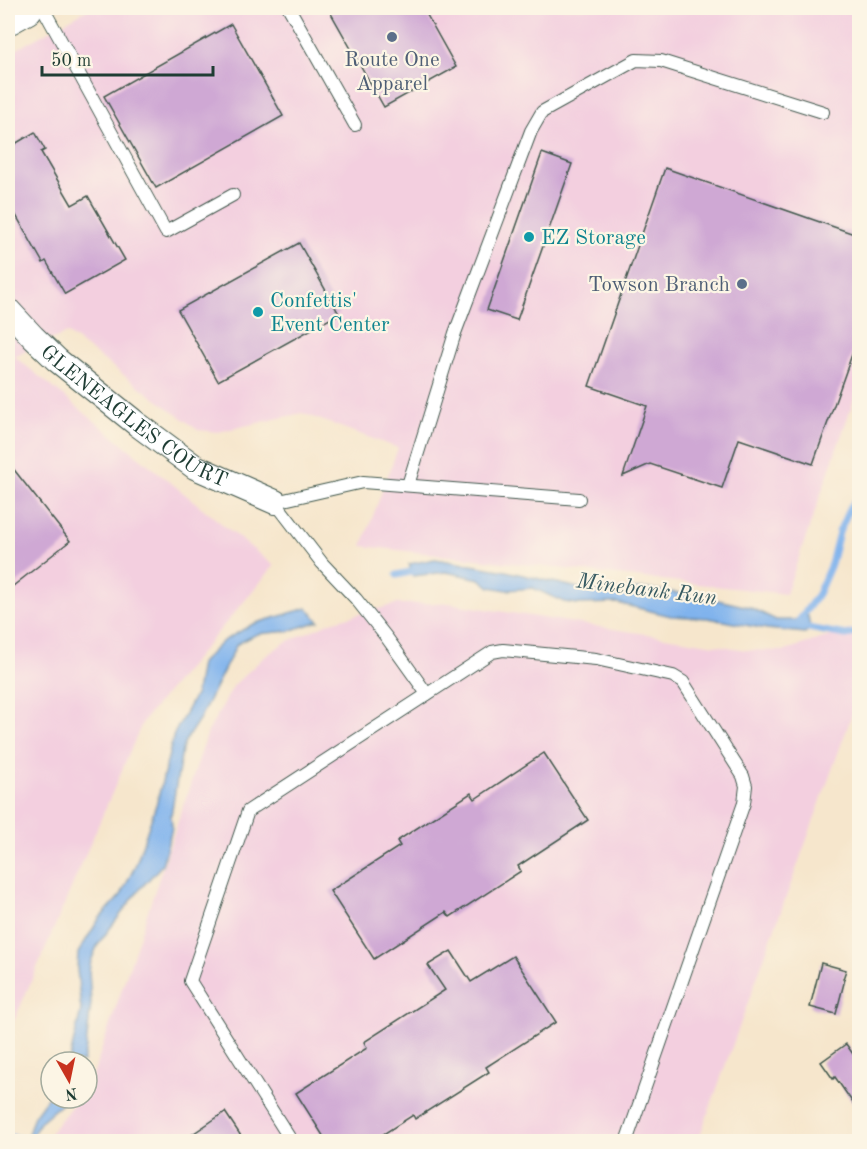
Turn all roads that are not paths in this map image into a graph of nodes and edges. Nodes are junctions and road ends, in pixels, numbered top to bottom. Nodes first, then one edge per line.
1 (26, 8) edge
2 (43, 8) edge
3 (289, 8) edge
4 (8, 18) edge
5 (824, 112) dead end
6 (355, 125) dead end
7 (233, 195) dead end
8 (8, 310) edge
9 (408, 485) junction
10 (579, 499) dead end
11 (275, 502) junction
12 (427, 694) junction
13 (292, 1142) edge
14 (626, 1142) edge

1 - 4 street
2 - 7 lane
3 - 6 lane
5 - 9 lane
8 - 11 street, GLENEAGLES COURT
9 - 10 lane
9 - 11 lane
11 - 12 lane
12 - 13 lane
12 - 14 lane

